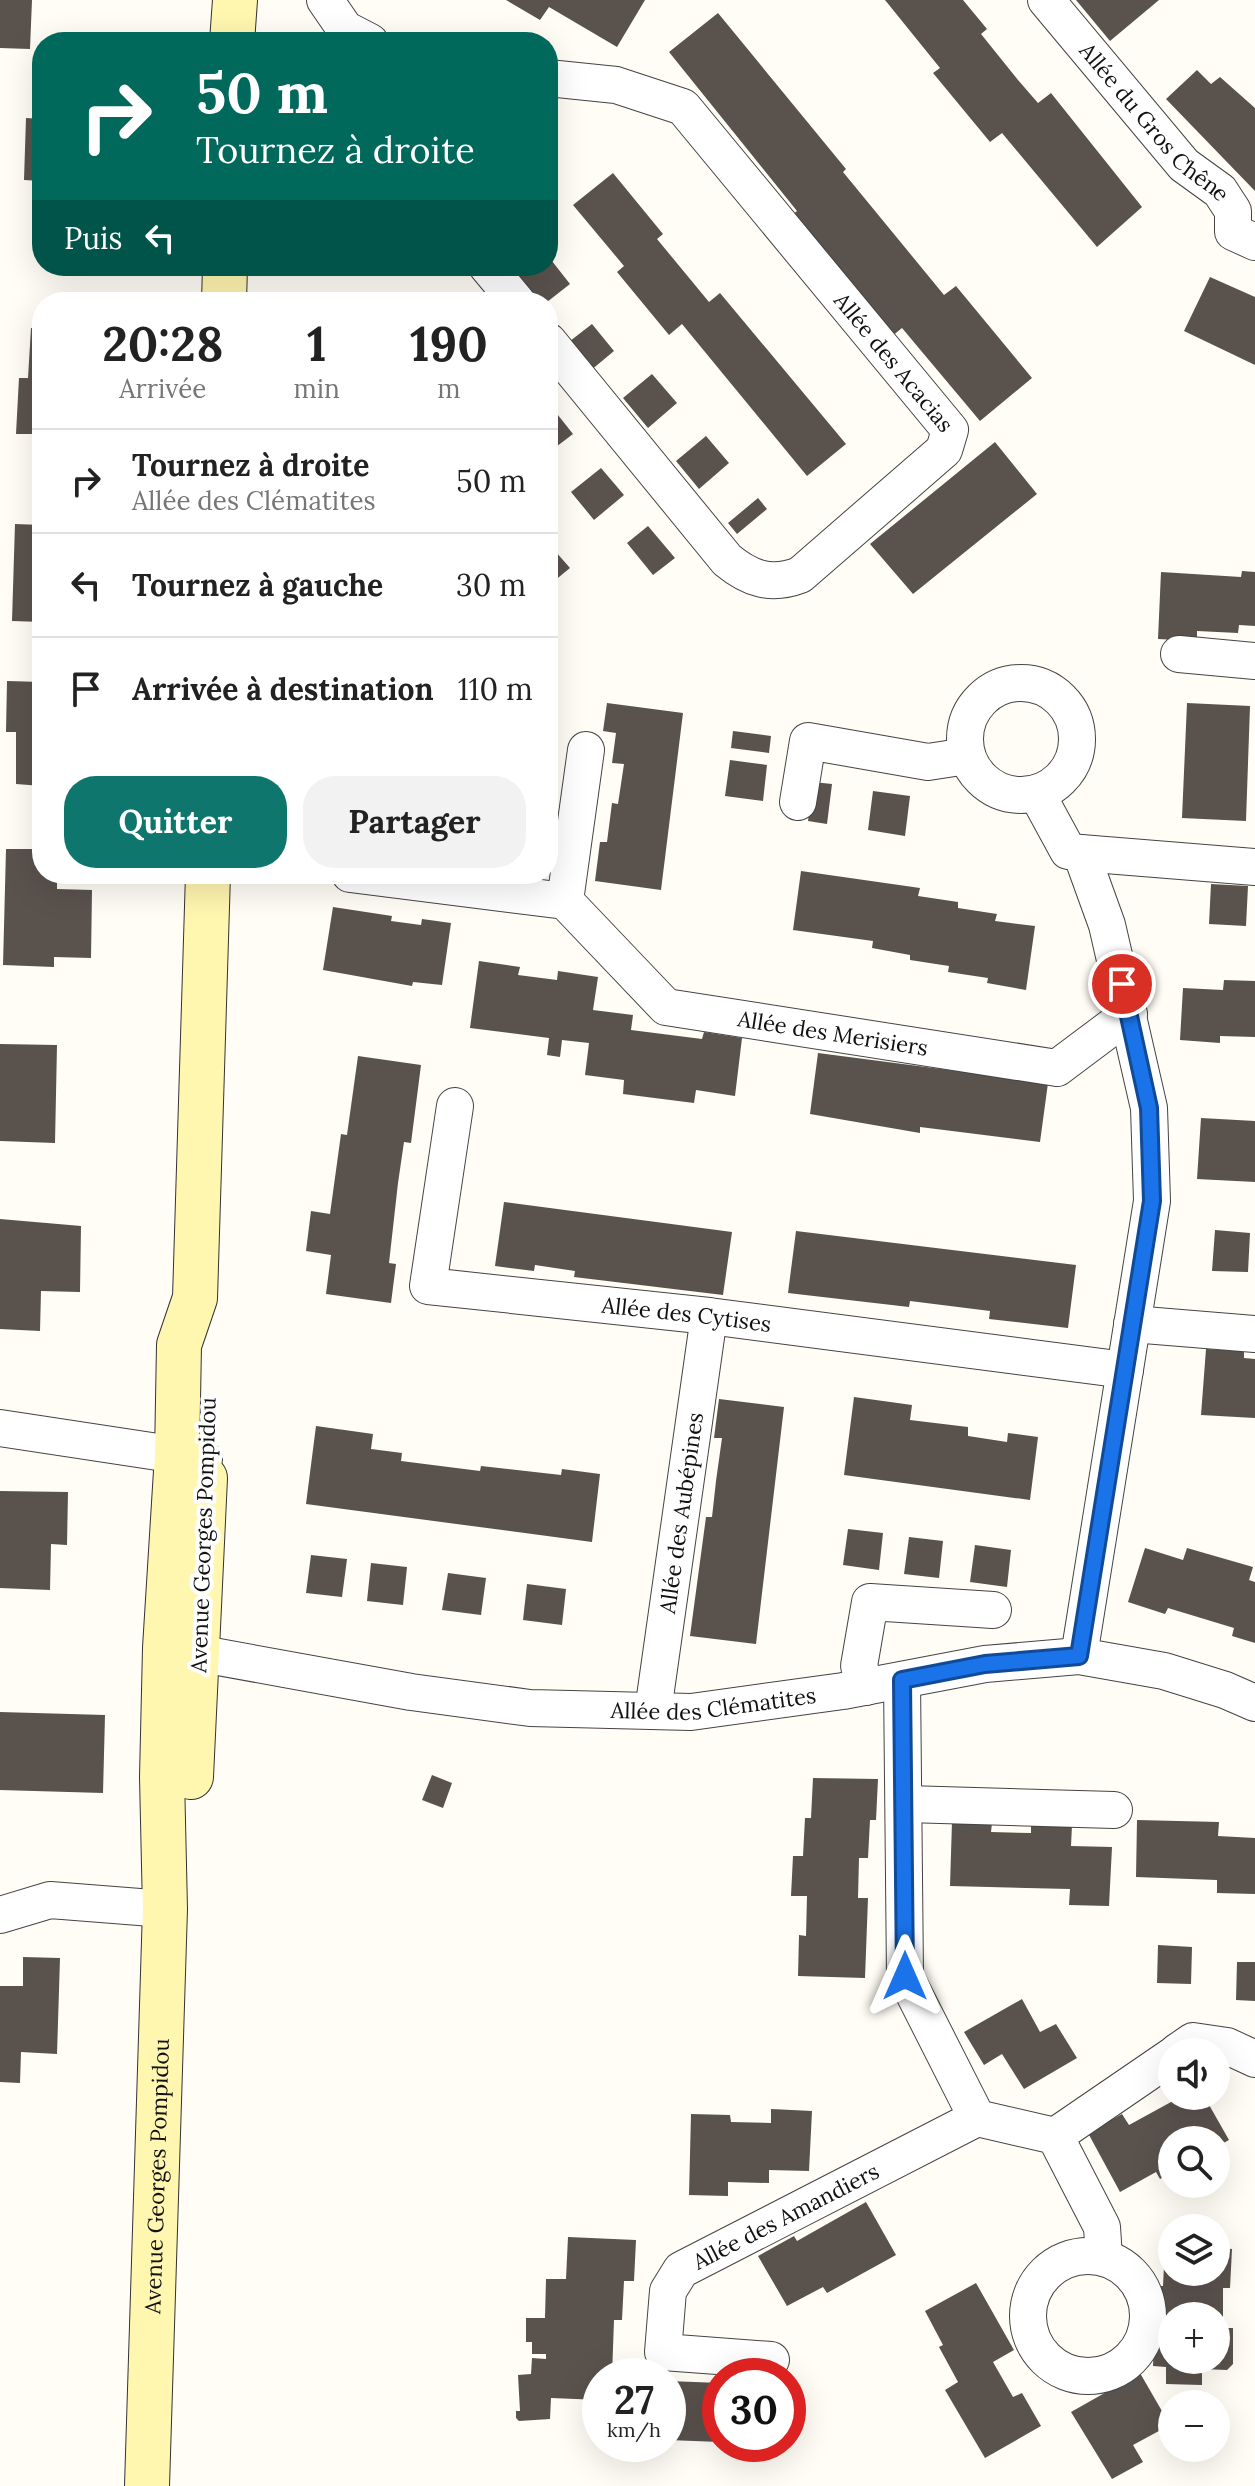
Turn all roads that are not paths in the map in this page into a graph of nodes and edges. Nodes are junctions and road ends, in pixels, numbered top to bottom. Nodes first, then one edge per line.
1 (235, 0) edge
2 (325, 0) edge
3 (1046, 0) edge
4 (233, 32) edge
5 (351, 32) edge
6 (558, 79) edge
7 (1255, 242) edge
8 (495, 276) edge
9 (509, 292) edge
10 (558, 353) edge
11 (1179, 654) dead end
12 (1255, 661) edge
13 (586, 750) dead end
14 (967, 756) junction
15 (1037, 794) junction
16 (798, 802) dead end
17 (1081, 853) junction
18 (1255, 867) edge
19 (208, 884) edge
20 (430, 884) edge
21 (565, 901) junction
22 (1129, 1014) junction
23 (455, 1106) dead end
24 (709, 1316) junction
25 (1132, 1324) junction
26 (1255, 1334) edge
27 (1125, 1370) junction
28 (0, 1428) edge
29 (191, 1457) junction
30 (993, 1610) dead end
31 (182, 1650) junction
32 (1079, 1656) junction
33 (902, 1680) junction
34 (866, 1687) junction
35 (1255, 1703) edge
36 (653, 1711) junction
37 (906, 1804) junction
38 (1114, 1810) dead end
39 (165, 1909) junction
40 (0, 1915) edge
41 (1230, 2047) edge
42 (1255, 2059) edge
43 (1158, 2066) edge
44 (977, 2118) junction
45 (1055, 2136) junction
46 (1104, 2258) dead end
47 (744, 2358) edge
48 (147, 2486) edge

1 - 4 street
2 - 5 street
3 - 7 street, Allée du Gros Chêne
6 - 10 street, Allée des Acacias
8 - 9 street
11 - 12 street
13 - 21 street
14 - 15 street
14 - 15 street
14 - 16 street
15 - 17 street
17 - 18 street
17 - 22 street
19 - 29 street, Avenue Georges Pompidou
20 - 21 street
21 - 22 street, Allée des Merisiers
22 - 25 street
23 - 24 street, Allée des Cytises
24 - 27 street, Allée des Cytises
24 - 36 street, Allée des Aubépines
25 - 26 street
25 - 27 street
27 - 32 street
28 - 29 street
29 - 31 street, Avenue Georges Pompidou
30 - 34 street
31 - 36 street, Allée des Clématites
31 - 39 street, Avenue Georges Pompidou
32 - 33 street, Allée des Clématites
32 - 35 street, Allée des Clématites
33 - 34 street, Allée des Clématites
33 - 37 street
34 - 36 street, Allée des Clématites
37 - 38 street
37 - 44 street
39 - 40 street
39 - 48 street, Avenue Georges Pompidou
41 - 42 street
43 - 45 street
44 - 45 street
44 - 47 street, Allée des Amandiers
45 - 46 street

